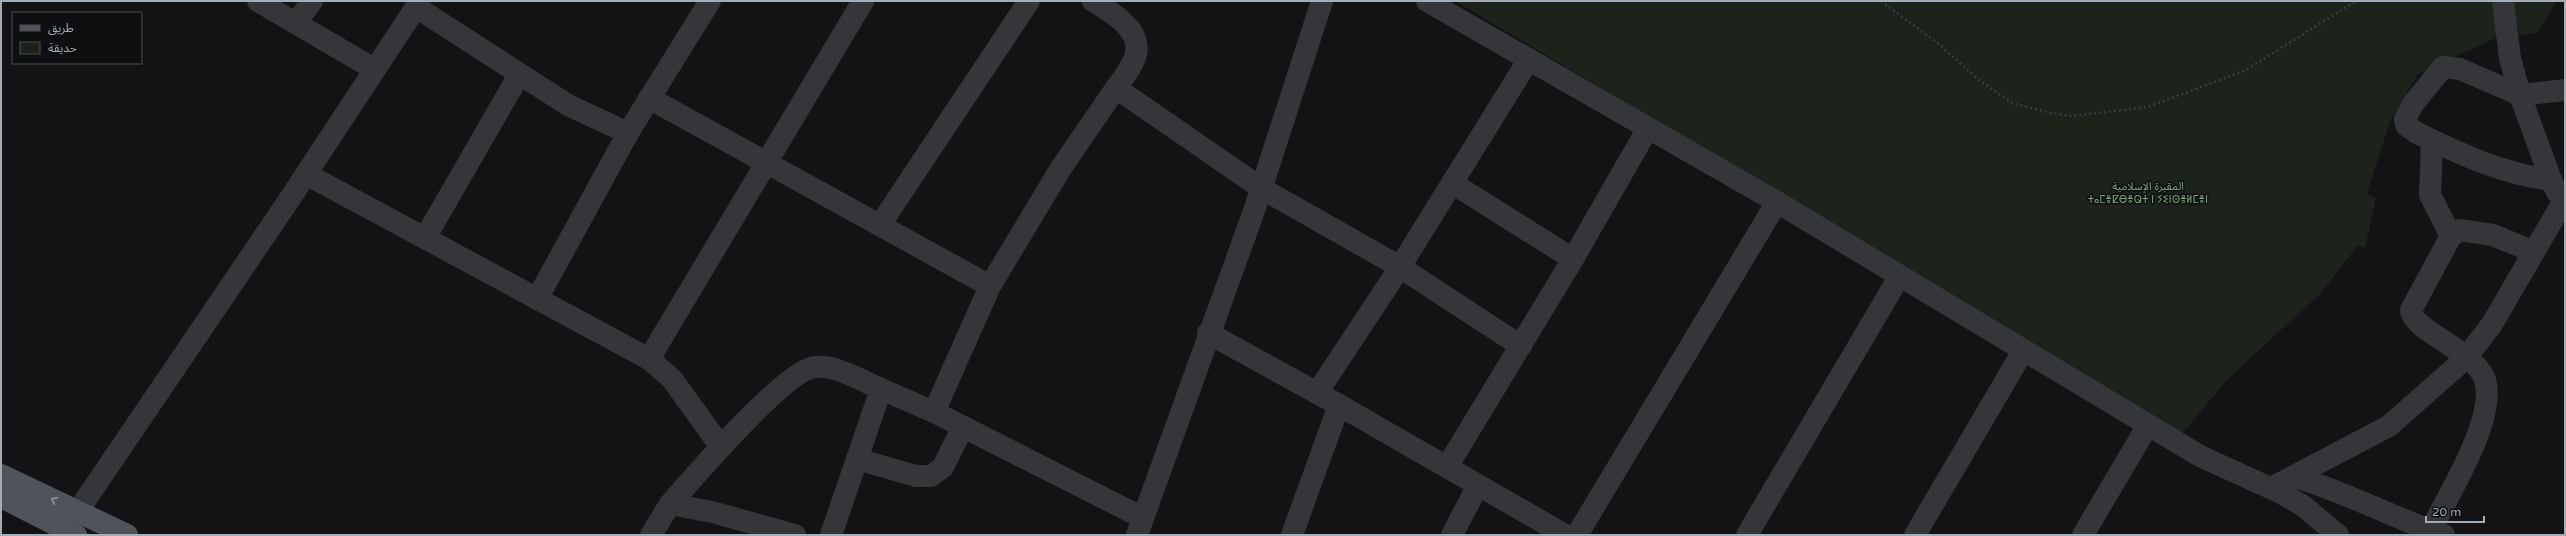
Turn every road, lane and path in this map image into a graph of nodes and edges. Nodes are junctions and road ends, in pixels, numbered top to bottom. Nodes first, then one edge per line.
1 (258, 1) edge
2 (312, 1) edge
3 (710, 1) edge
4 (863, 1) edge
5 (1029, 1) edge
6 (1093, 1) edge
7 (1322, 1) edge
8 (1427, 1) edge
9 (1881, 1) edge
10 (2356, 1) edge
11 (2503, 1) edge
12 (418, 4) edge
13 (296, 23) junction
14 (1529, 59) junction
15 (374, 69) junction
16 (519, 75) junction
17 (1116, 88) junction
18 (2565, 90) edge
19 (2520, 95) junction
20 (649, 98) junction
21 (1648, 128) junction
22 (628, 132) junction
23 (2432, 141) junction
24 (766, 163) junction
25 (306, 174) junction
26 (2551, 180) junction
27 (1452, 182) junction
28 (1261, 188) junction
29 (1776, 202) junction
30 (2564, 204) edge
31 (880, 225) junction
32 (2451, 236) junction
33 (425, 238) junction
34 (2534, 252) junction
35 (1573, 259) junction
36 (1400, 267) junction
37 (1899, 277) junction
38 (990, 286) junction
39 (537, 298) junction
40 (1208, 333) junction
41 (1521, 346) junction
42 (2023, 351) junction
43 (2466, 358) junction
44 (649, 359) junction
45 (881, 389) junction
46 (1317, 393) junction
47 (1339, 405) junction
48 (934, 412) junction
49 (2148, 425) junction
50 (963, 427) junction
51 (721, 447) junction
52 (857, 459) junction
53 (1447, 467) junction
54 (1, 475) edge
55 (2295, 477) junction
56 (1478, 485) junction
57 (2271, 488) junction
58 (1, 497) edge
59 (670, 504) junction
60 (78, 511) junction
61 (1140, 526) edge
62 (1299, 532) edge
63 (2438, 533) edge
64 (76, 535) edge
65 (127, 535) edge
66 (651, 535) edge
67 (795, 535) edge
68 (831, 535) edge
69 (1452, 535) edge
70 (1565, 535) edge
71 (1577, 535) edge
72 (1748, 535) edge
73 (1915, 535) edge
74 (2082, 535) edge
75 (2338, 535) edge

1 - 13 street
2 - 13 street
3 - 20 street
4 - 24 street
5 - 31 street
6 - 17 street
7 - 28 street
8 - 14 street
9 - 10 path
11 - 19 street
12 - 15 street
12 - 16 street
13 - 15 street
14 - 21 street
14 - 27 street
15 - 25 street
16 - 22 street
16 - 33 street
17 - 28 street
17 - 38 street
18 - 19 street
19 - 23 street
19 - 26 street
20 - 22 street
20 - 24 street
21 - 29 street
21 - 35 street
22 - 39 street
23 - 26 street
23 - 32 street
24 - 31 street
24 - 44 street
25 - 33 street
25 - 60 street
26 - 30 street
27 - 35 street
27 - 36 street
28 - 36 street
28 - 40 street
29 - 37 street
29 - 71 street
30 - 34 street
31 - 38 street
32 - 34 street
32 - 43 street
33 - 39 street
34 - 43 street
35 - 41 street
36 - 41 street
36 - 46 street
37 - 42 street
37 - 72 street
38 - 48 street
39 - 44 street
40 - 46 street
40 - 61 street
41 - 53 street
42 - 49 street
42 - 73 street
43 - 55 street
43 - 63 street
44 - 51 street
45 - 48 street
45 - 51 street
45 - 52 street
46 - 47 street
47 - 53 street
47 - 62 street
48 - 50 street
49 - 57 street
49 - 74 street
50 - 52 street
50 - 61 street
51 - 59 street
52 - 68 street
53 - 56 street
60 -> 54 main road
55 - 57 street
55 - 63 street
56 - 69 street
56 - 70 street
57 - 75 street
58 - 64 main road
59 - 66 street
59 - 67 street
60 - 65 main road

